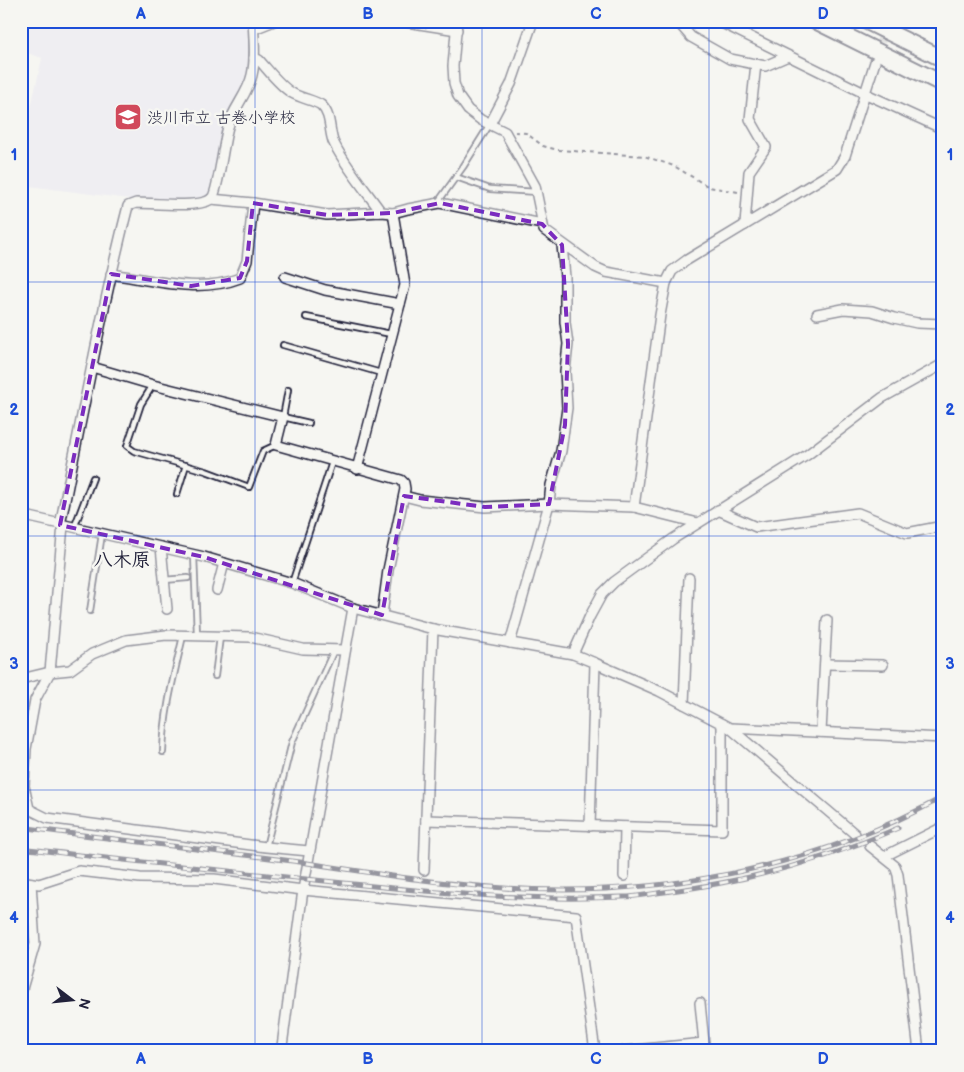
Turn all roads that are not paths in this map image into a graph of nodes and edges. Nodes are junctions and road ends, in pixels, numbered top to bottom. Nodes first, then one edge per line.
1 (274, 21) edge
2 (400, 21) edge
3 (532, 21) edge
4 (676, 21) edge
5 (718, 21) edge
6 (816, 21) edge
7 (866, 21) edge
8 (253, 25) edge
9 (457, 26) edge
10 (788, 56) junction
11 (254, 58) junction
12 (943, 59) edge
13 (875, 62) tunnel mouth
14 (756, 64) junction
15 (943, 84) edge
16 (864, 94) junction
17 (490, 124) junction
18 (943, 129) edge
19 (456, 177) junction
20 (536, 192) junction
21 (211, 199) junction
22 (253, 203) junction
23 (437, 204) junction
24 (381, 212) junction
25 (393, 213) junction
26 (542, 224) junction
27 (745, 225) junction
28 (562, 245) junction
29 (111, 274) junction
30 (285, 278) dead end
31 (666, 283) junction
32 (400, 304) junction
33 (817, 314) dead end
34 (306, 317) dead end
35 (943, 324) edge
36 (393, 335) junction
37 (283, 345) dead end
38 (943, 364) edge
39 (92, 367) junction
40 (383, 374) junction
41 (153, 385) junction
42 (288, 390) dead end
43 (283, 417) junction
44 (309, 422) dead end
45 (276, 446) junction
46 (332, 462) junction
47 (186, 465) junction
48 (357, 469) junction
49 (93, 478) dead end
50 (177, 494) dead end
51 (404, 496) junction
52 (548, 504) junction
53 (634, 507) junction
54 (718, 510) junction
55 (21, 516) edge
56 (698, 523) junction
57 (62, 525) junction
58 (943, 526) edge
59 (74, 528) junction
60 (102, 534) junction
61 (160, 547) junction
62 (194, 555) junction
63 (224, 563) junction
64 (188, 578) dead end
65 (689, 578) dead end
66 (164, 580) junction
67 (292, 583) junction
68 (217, 590) dead end
69 (352, 608) junction
70 (167, 609) dead end
71 (90, 611) dead end
72 (382, 615) junction
73 (827, 620) dead end
74 (433, 629) junction
75 (197, 634) junction
76 (184, 635) junction
77 (220, 635) junction
78 (510, 643) junction
79 (334, 650) junction
80 (345, 650) junction
81 (573, 654) junction
82 (595, 663) junction
83 (825, 664) junction
84 (883, 665) dead end
85 (50, 672) junction
86 (215, 676) dead end
87 (21, 679) edge
88 (684, 704) junction
89 (726, 726) junction
90 (821, 732) junction
91 (943, 738) edge
92 (164, 752) dead end
93 (22, 783) edge
94 (426, 820) junction
95 (590, 826) junction
96 (625, 827) junction
97 (943, 827) edge
98 (855, 834) tunnel mouth
99 (870, 846) tunnel mouth
100 (266, 847) junction
101 (309, 851) junction
102 (885, 856) junction
103 (424, 870) dead end
104 (624, 876) dead end
105 (21, 881) edge
106 (31, 882) junction
107 (303, 890) junction
108 (21, 992) edge
109 (700, 1003) dead end
110 (282, 1046) dead end
111 (595, 1051) edge
112 (624, 1051) edge
113 (919, 1051) edge

1 - 8 street
2 - 9 street
3 - 17 street
4 - 14 street
5 - 10 street
6 - 15 highway
7 - 12 highway
8 - 11 street
9 - 17 street
10 - 14 street
10 - 16 street
11 - 21 street
11 - 24 street
13 - 16 street
14 - 27 street
16 - 18 street
16 - 27 street
17 - 19 lane
17 - 20 street
19 - 20 lane
19 - 23 lane
20 - 26 street
21 - 22 street
21 - 29 street
22 - 24 street
22 - 29 street
23 - 25 street
23 - 26 street
24 - 25 street
25 - 32 street
26 - 28 street
27 - 31 street
28 - 31 street
28 - 52 street
29 - 39 street
30 - 32 street
31 - 53 street
32 - 36 street
33 - 35 street
34 - 36 lane
36 - 40 street
37 - 40 lane
38 - 54 street
39 - 41 street
39 - 57 street
40 - 48 street
41 - 43 street
41 - 47 lane
42 - 43 lane
43 - 44 lane
43 - 45 street
45 - 46 street
45 - 47 lane
46 - 48 street
46 - 67 lane
47 - 50 lane
48 - 51 street
49 - 59 lane
51 - 52 street
51 - 72 street
52 - 53 street
52 - 78 street
53 - 56 street
54 - 56 street
54 - 58 street
55 - 57 street
56 - 81 street
57 - 59 street
57 - 85 street
59 - 60 street
60 - 61 street
60 - 71 lane
61 - 62 street
61 - 66 street
62 - 63 street
62 - 75 lane
63 - 67 street
63 - 68 street
64 - 66 lane
65 - 88 street
66 - 70 street
67 - 69 street
69 - 72 street
69 - 80 street
72 - 74 street
73 - 83 street
74 - 78 street
74 - 94 street
75 - 76 street
75 - 77 street
76 - 85 street
76 - 92 lane
77 - 79 street
77 - 86 lane
78 - 81 street
79 - 80 street
79 - 100 lane
80 - 101 street
81 - 82 street
82 - 88 street
82 - 95 street
83 - 84 street
83 - 90 street
85 - 87 street
85 - 93 street
88 - 89 street
89 - 90 street
89 - 96 street
89 - 98 street
90 - 91 street
93 - 100 street
94 - 95 street
94 - 103 street
95 - 96 street
96 - 104 street
97 - 102 street
99 - 102 street
100 - 101 street
101 - 107 street
102 - 113 street
105 - 106 street
106 - 107 street
106 - 108 street
107 - 110 street
107 - 111 street
109 - 112 street

